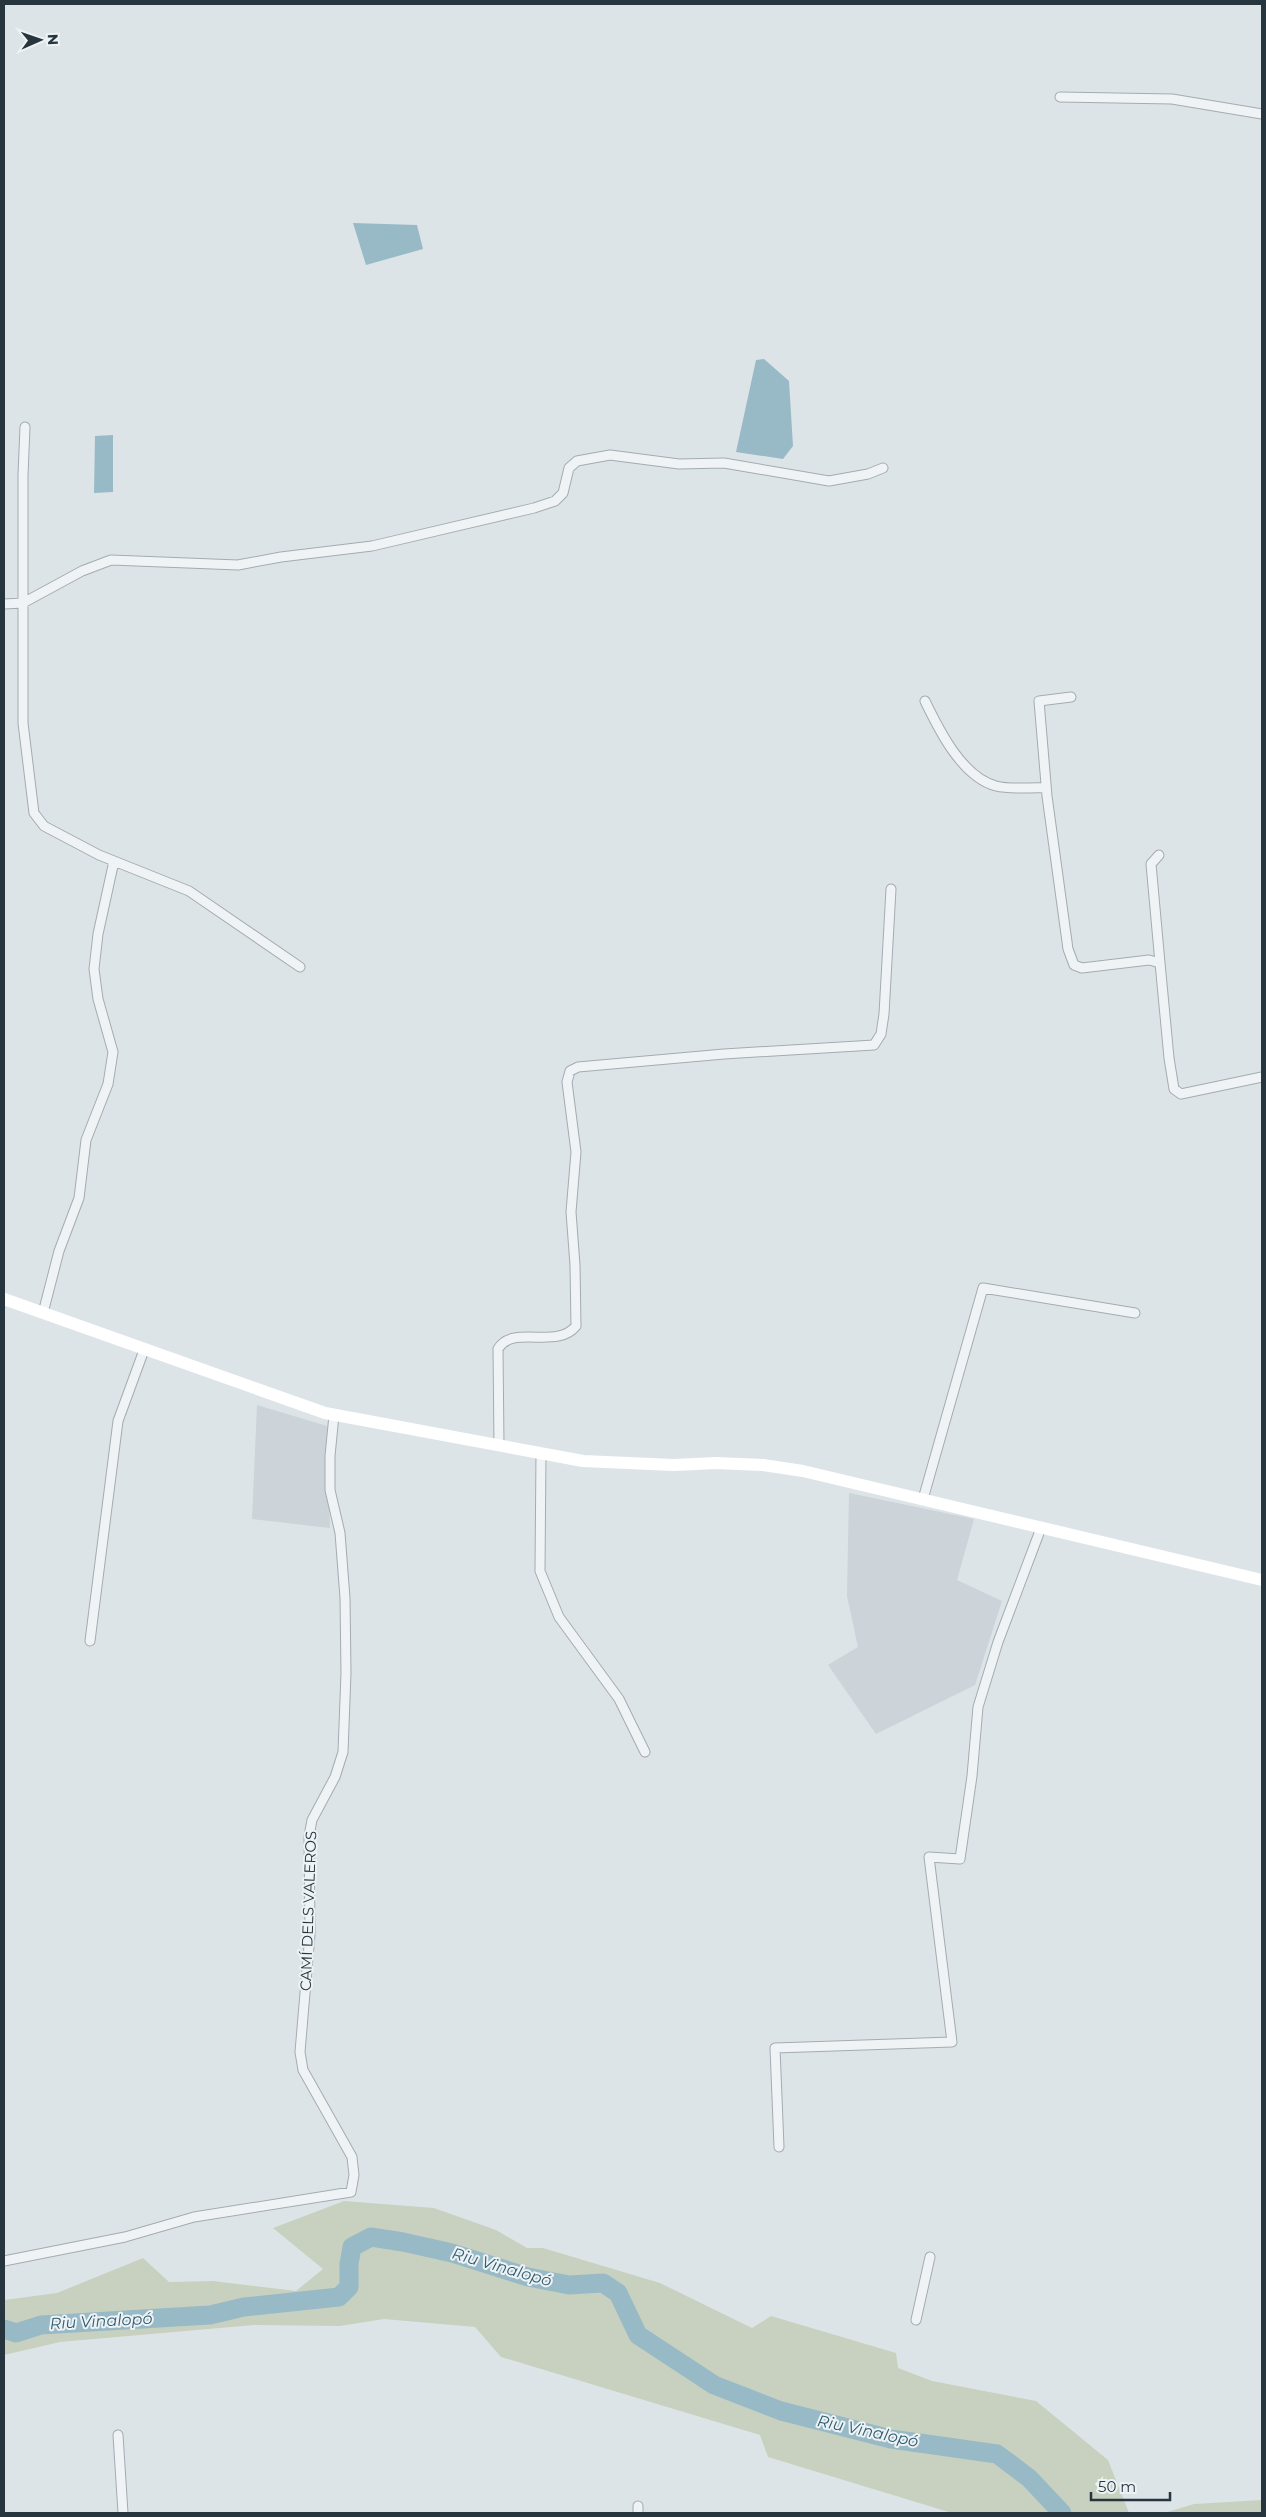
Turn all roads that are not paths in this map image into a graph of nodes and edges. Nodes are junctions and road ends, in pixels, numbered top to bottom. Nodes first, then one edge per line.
1 (1060, 97) dead end
2 (1262, 114) edge
3 (25, 427) dead end
4 (883, 468) dead end
5 (23, 603) junction
6 (4, 604) edge
7 (1071, 697) dead end
8 (925, 701) dead end
9 (1046, 788) junction
10 (1159, 855) dead end
11 (114, 861) junction
12 (890, 889) dead end
13 (1160, 963) junction
14 (300, 966) dead end
15 (1262, 1077) edge
16 (4, 1299) edge
17 (43, 1314) junction
18 (1135, 1314) dead end
19 (144, 1350) junction
20 (334, 1415) junction
21 (499, 1445) junction
22 (541, 1453) junction
23 (923, 1499) junction
24 (1040, 1528) junction
25 (1262, 1580) edge
26 (90, 1640) dead end
27 (645, 1752) dead end
28 (780, 2147) dead end
29 (930, 2257) dead end
30 (4, 2261) edge
31 (916, 2320) dead end
32 (118, 2435) dead end
33 (123, 2513) edge

1 - 2 street
3 - 5 street
4 - 5 street
5 - 6 street
5 - 11 street
7 - 9 street
8 - 9 street
9 - 13 street
10 - 13 street
11 - 14 street
11 - 17 street
12 - 21 street
13 - 15 street
16 - 17 main road
17 - 19 main road
18 - 23 street
19 - 20 main road
19 - 26 street
20 - 21 main road
20 - 30 street, CAMÍ DELS VALEROS
21 - 22 main road
22 - 23 main road
22 - 27 street
23 - 24 main road
24 - 25 main road
24 - 28 street
29 - 31 street
32 - 33 street

